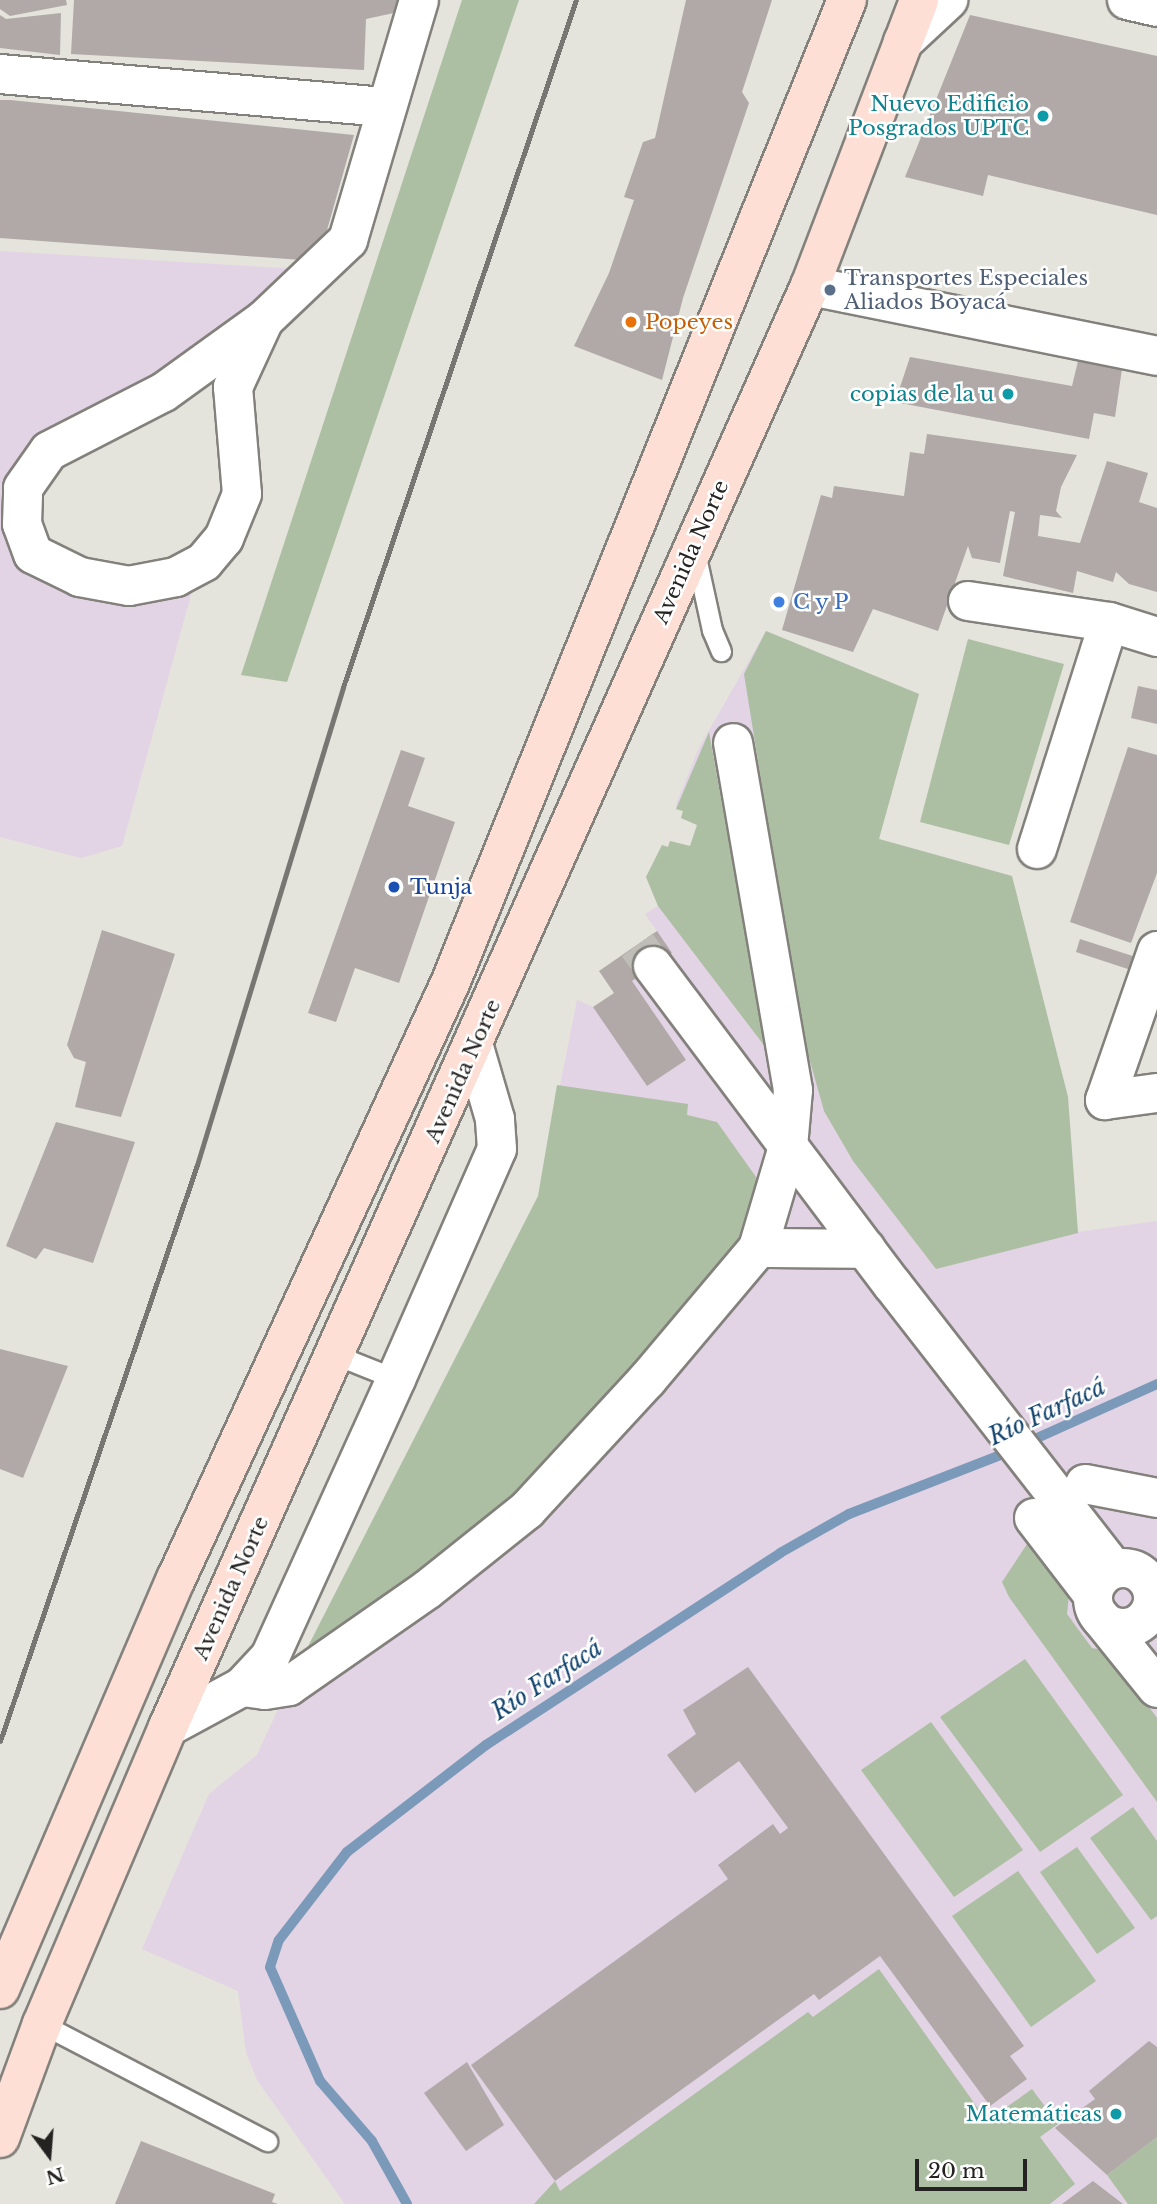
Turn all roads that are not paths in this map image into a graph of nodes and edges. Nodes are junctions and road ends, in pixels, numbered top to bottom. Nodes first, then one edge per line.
1 (419, 0) edge
2 (847, 0) edge
3 (919, 0) edge
4 (948, 0) edge
5 (1127, 0) edge
6 (1157, 7) edge
7 (903, 42) junction
8 (0, 74) edge
9 (385, 107) junction
10 (810, 286) junction
11 (264, 320) junction
12 (1157, 356) edge
13 (694, 544) junction
14 (968, 601) dead end
15 (1109, 622) junction
16 (1157, 637) edge
17 (721, 651) dead end
18 (733, 743) dead end
19 (1037, 849) dead end
20 (1157, 951) edge
21 (653, 966) tunnel mouth
22 (474, 1047) junction
23 (1157, 1093) edge
24 (788, 1147) junction
25 (758, 1248) junction
26 (866, 1250) junction
27 (336, 1355) junction
28 (396, 1379) junction
29 (1155, 1493) edge
30 (1060, 1502) junction
31 (242, 1687) junction
32 (1157, 1688) edge
33 (168, 1727) junction
34 (0, 1989) edge
35 (42, 2024) junction
36 (0, 2138) edge
37 (267, 2141) dead end

1 - 9 street
2 - 34 main road
3 - 7 main road, Avenida Norte
4 - 7 street
5 - 6 street
7 - 10 main road, Avenida Norte
8 - 9 street
9 - 11 street
10 - 12 street
10 - 13 main road, Avenida Norte
11 - 11 street
13 - 17 lane
13 - 22 main road, Avenida Norte
14 - 15 street
15 - 16 street
15 - 19 street
18 - 24 street
20 - 23 street
21 - 24 street
22 - 27 main road, Avenida Norte
22 - 28 street
24 - 25 street
24 - 26 street
25 - 26 street
25 - 31 street
26 - 30 street
27 - 28 lane
27 - 33 main road, Avenida Norte
28 - 31 street
29 - 30 street
30 - 32 street
31 - 33 street
33 - 35 main road, Avenida Norte
35 - 36 main road, Avenida Norte
35 - 37 lane

